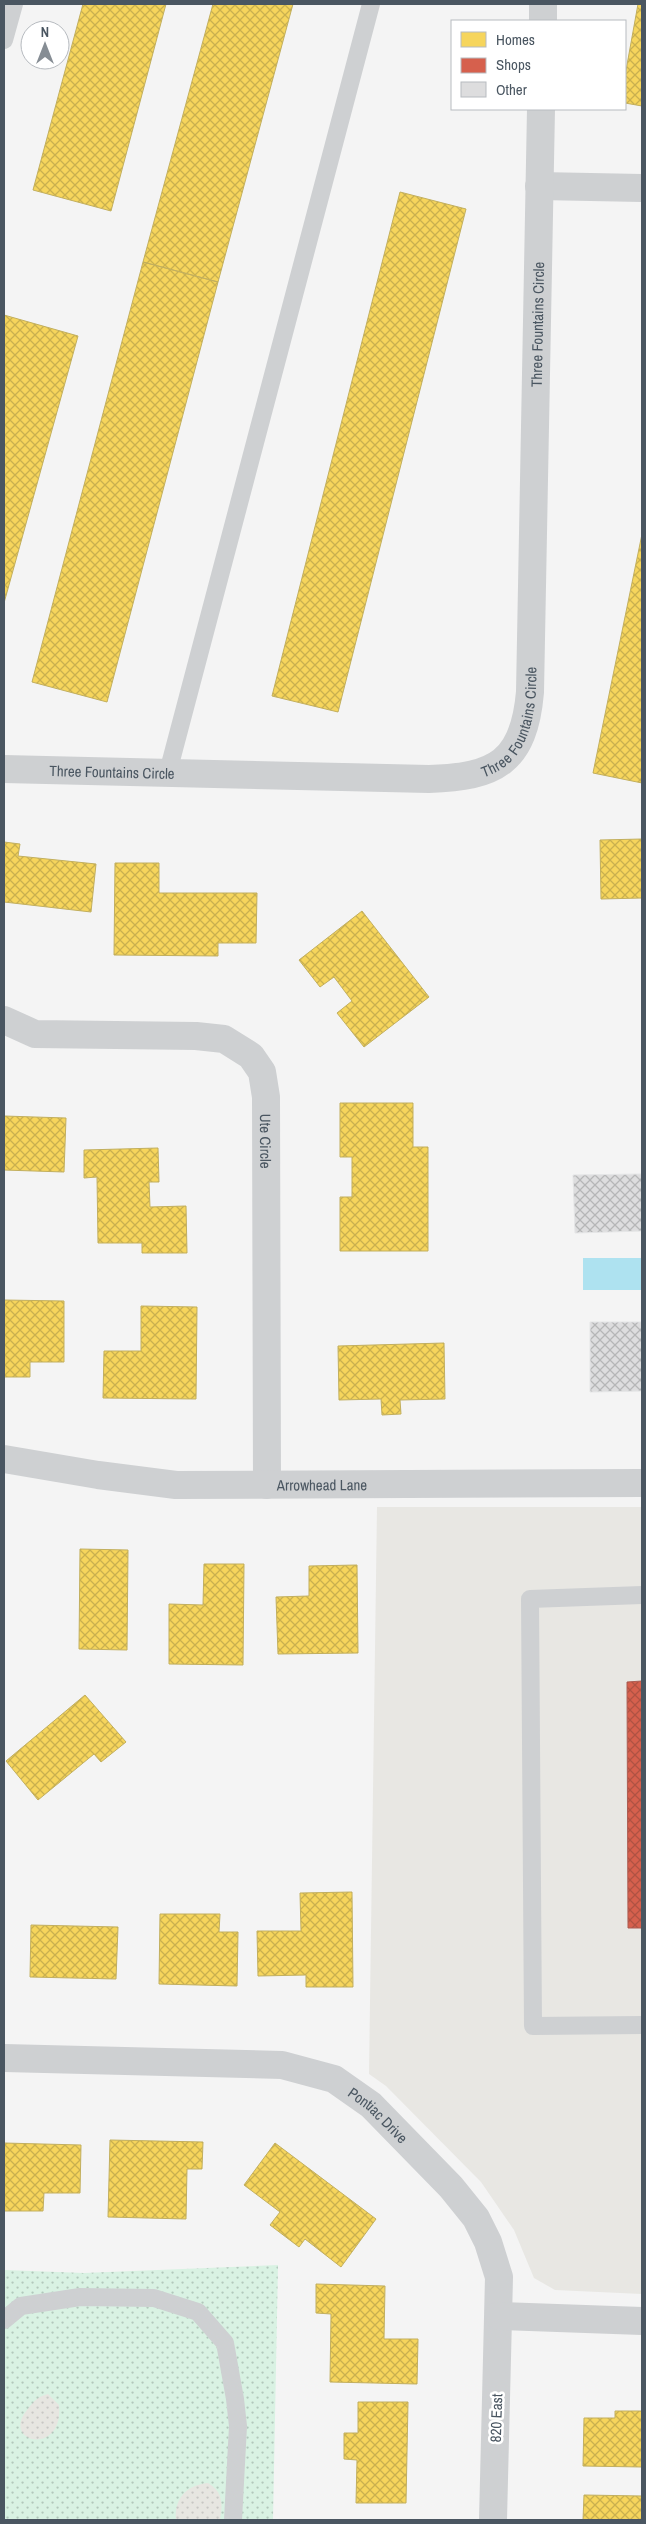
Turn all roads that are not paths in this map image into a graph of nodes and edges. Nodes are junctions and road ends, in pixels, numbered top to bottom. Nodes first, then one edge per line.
1 (14, 4) edge
2 (371, 4) edge
3 (543, 4) edge
4 (543, 20) edge
5 (4, 40) edge
6 (541, 110) edge
7 (538, 186) junction
8 (642, 188) edge
9 (4, 768) edge
10 (168, 772) junction
11 (4, 1020) edge
12 (4, 1459) edge
13 (642, 1483) edge
14 (266, 1485) junction
15 (642, 1595) edge
16 (642, 2024) edge
17 (4, 2058) edge
18 (499, 2316) junction
19 (4, 2320) edge
20 (642, 2321) edge
21 (233, 2520) edge
22 (493, 2520) edge

1 - 5 lane
2 - 10 lane
3 - 4 street
6 - 7 street, Three Fountains Circle
7 - 8 street
7 - 10 street, Three Fountains Circle
9 - 10 street, Three Fountains Circle
11 - 14 street, Ute Circle
12 - 14 street, Arrowhead Lane
13 - 14 street, Arrowhead Lane
15 - 16 lane
17 - 18 street, Pontiac Drive
18 - 20 street
18 - 22 street, 820 East
19 - 21 lane

